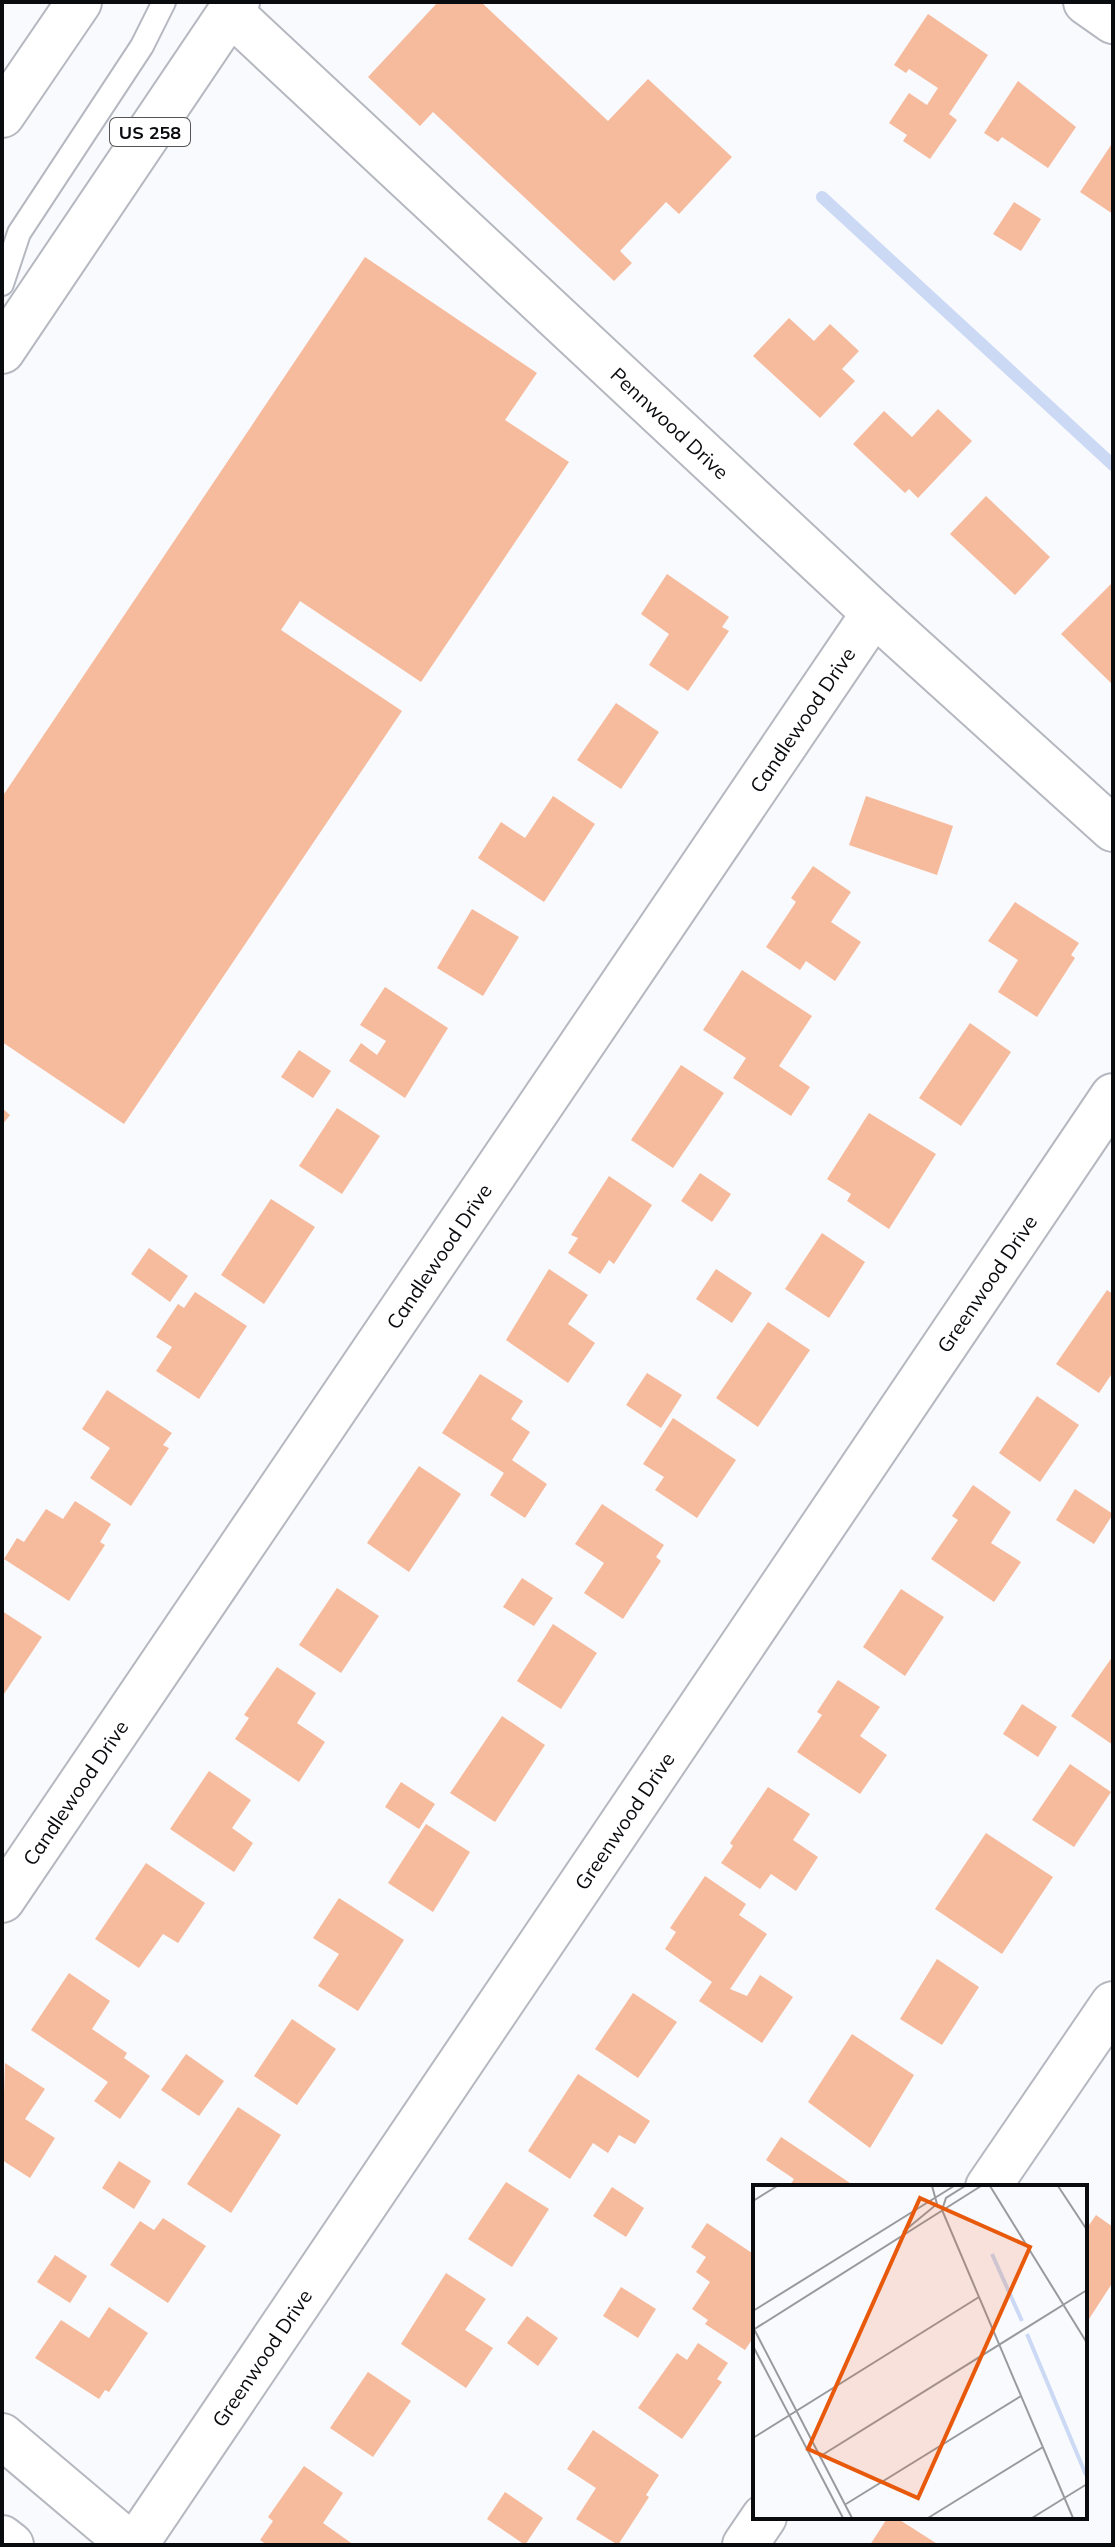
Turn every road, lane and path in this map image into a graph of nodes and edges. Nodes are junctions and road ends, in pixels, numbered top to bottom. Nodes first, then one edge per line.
1 (79, 2) edge
2 (164, 2) edge
3 (1086, 2) edge
4 (230, 5) edge
5 (1113, 21) edge
6 (2, 115) edge
7 (2, 284) edge
8 (2, 351) edge
9 (874, 613) junction
10 (1113, 829) edge
11 (1113, 1096) edge
12 (2, 1900) edge
13 (1113, 2004) edge
14 (989, 2185) edge
15 (2, 2436) edge
16 (763, 2519) edge
17 (2, 2538) edge
18 (11, 2545) edge
19 (133, 2545) edge
20 (745, 2545) edge

1 - 6 main road
2 - 7 lane
3 - 5 main road
4 - 8 main road, US 258
4 - 9 main road, Pennwood Drive
9 - 10 main road, Pennwood Drive
9 - 12 main road, Candlewood Drive
11 - 19 main road, Greenwood Drive
13 - 14 main road
15 - 19 main road
16 - 20 main road
17 - 18 main road

